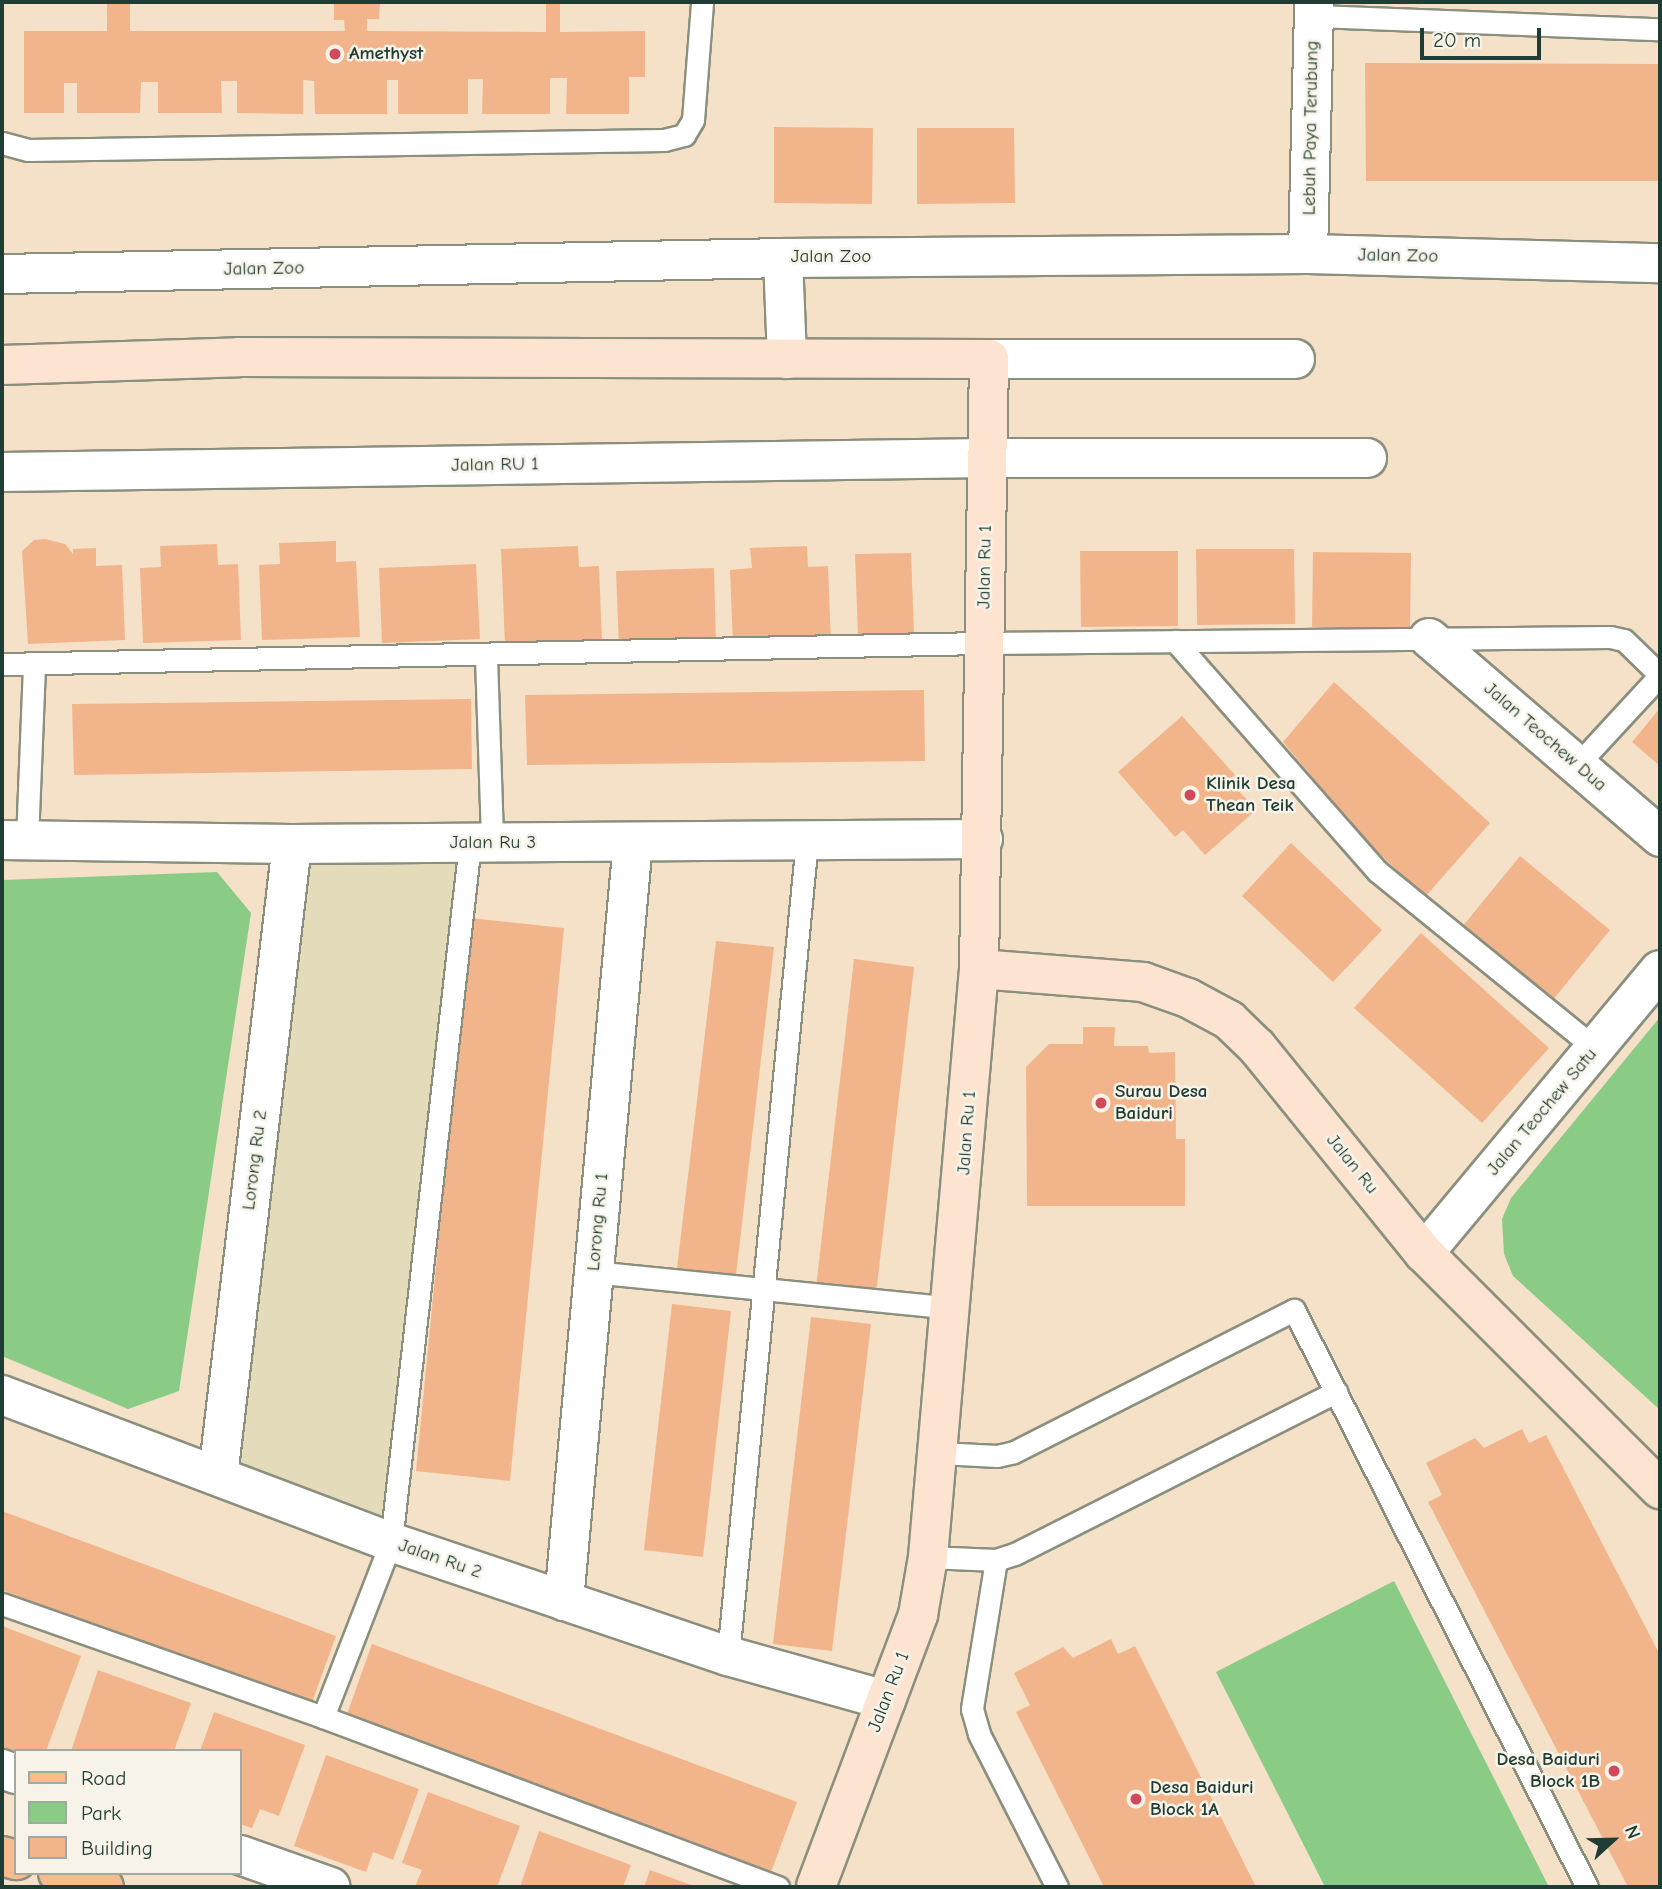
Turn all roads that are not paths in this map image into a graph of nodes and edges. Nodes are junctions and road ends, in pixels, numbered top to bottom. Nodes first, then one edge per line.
1 (702, 2) edge
2 (1314, 9) edge
3 (1660, 29) edge
4 (2, 143) edge
5 (1308, 254) junction
6 (783, 258) junction
7 (1660, 263) edge
8 (2, 274) edge
9 (787, 359) junction
10 (989, 359) junction
11 (1295, 359) dead end
12 (2, 365) edge
13 (988, 458) junction
14 (1367, 458) dead end
15 (2, 472) edge
16 (1429, 638) junction
17 (1175, 641) junction
18 (984, 643) junction
19 (486, 657) junction
20 (2, 664) edge
21 (34, 664) junction
22 (1660, 675) edge
23 (1578, 764) junction
24 (1660, 837) edge
25 (983, 839) junction
26 (15, 840) edge
27 (807, 840) junction
28 (481, 843) junction
29 (633, 843) junction
30 (292, 844) junction
31 (979, 968) junction
32 (1660, 970) edge
33 (1596, 1049) junction
34 (1424, 1253) junction
35 (593, 1272) junction
36 (764, 1289) junction
37 (953, 1308) junction
38 (1336, 1392) junction
39 (2, 1395) edge
40 (940, 1453) junction
41 (218, 1476) junction
42 (1660, 1489) edge
43 (391, 1542) junction
44 (929, 1557) junction
45 (996, 1560) junction
46 (564, 1601) junction
47 (2, 1604) edge
48 (728, 1656) junction
49 (886, 1700) junction
50 (323, 1717) junction
51 (242, 1856) edge
52 (65, 1875) edge
53 (104, 1887) edge
54 (331, 1887) edge
55 (778, 1887) edge
56 (816, 1887) edge
57 (1057, 1887) edge
58 (1587, 1887) edge

1 - 4 lane
2 - 3 lane
2 - 5 street, Lebuh Paya Terubung
5 - 6 street, Jalan Zoo
5 - 7 street, Jalan Zoo
6 - 8 street, Jalan Zoo
6 - 9 street
9 - 10 street
9 - 12 street
10 - 11 street
10 - 13 street, Jalan Ru 1
13 - 14 street, Jalan RU 1
13 - 15 street, Jalan RU 1
13 - 18 street, Jalan Ru 1
16 - 17 lane
16 - 22 lane
16 - 23 street, Jalan Teochew Dua
17 - 18 lane
17 - 33 lane
18 - 19 lane
18 - 25 street, Jalan Ru 1
19 - 21 lane
19 - 28 lane
20 - 21 lane
21 - 26 lane
22 - 23 lane
23 - 24 street, Jalan Teochew Dua
25 - 27 street, Jalan Ru 3
25 - 31 street, Jalan Ru 1
26 - 30 street, Jalan Ru 3
27 - 29 street, Jalan Ru 3
27 - 36 lane
28 - 29 street, Jalan Ru 3
28 - 30 street, Jalan Ru 3
28 - 43 lane
29 - 35 street, Lorong Ru 1
30 - 41 street, Lorong Ru 2
31 - 34 street, Jalan Ru
31 - 37 street, Jalan Ru 1
32 - 33 street, Jalan Teochew Satu
33 - 34 street, Jalan Teochew Satu
34 - 42 street, Jalan Ru
35 - 36 lane
35 - 46 street, Lorong Ru 1
36 - 37 lane
36 - 48 lane
37 - 40 street, Jalan Ru 1
38 - 40 lane
38 - 45 lane
38 - 58 lane
39 - 41 street, Jalan Ru 2
40 - 44 street, Jalan Ru 1
41 - 43 street, Jalan Ru 2
43 - 46 street, Jalan Ru 2
43 - 50 lane
44 - 45 lane
44 - 49 street, Jalan Ru 1
45 - 57 lane
46 - 48 street, Jalan Ru 2
47 - 50 lane
48 - 49 street, Jalan Ru 2
49 - 56 street, Jalan Ru 1
50 - 55 lane
51 - 54 street
52 - 53 main road

